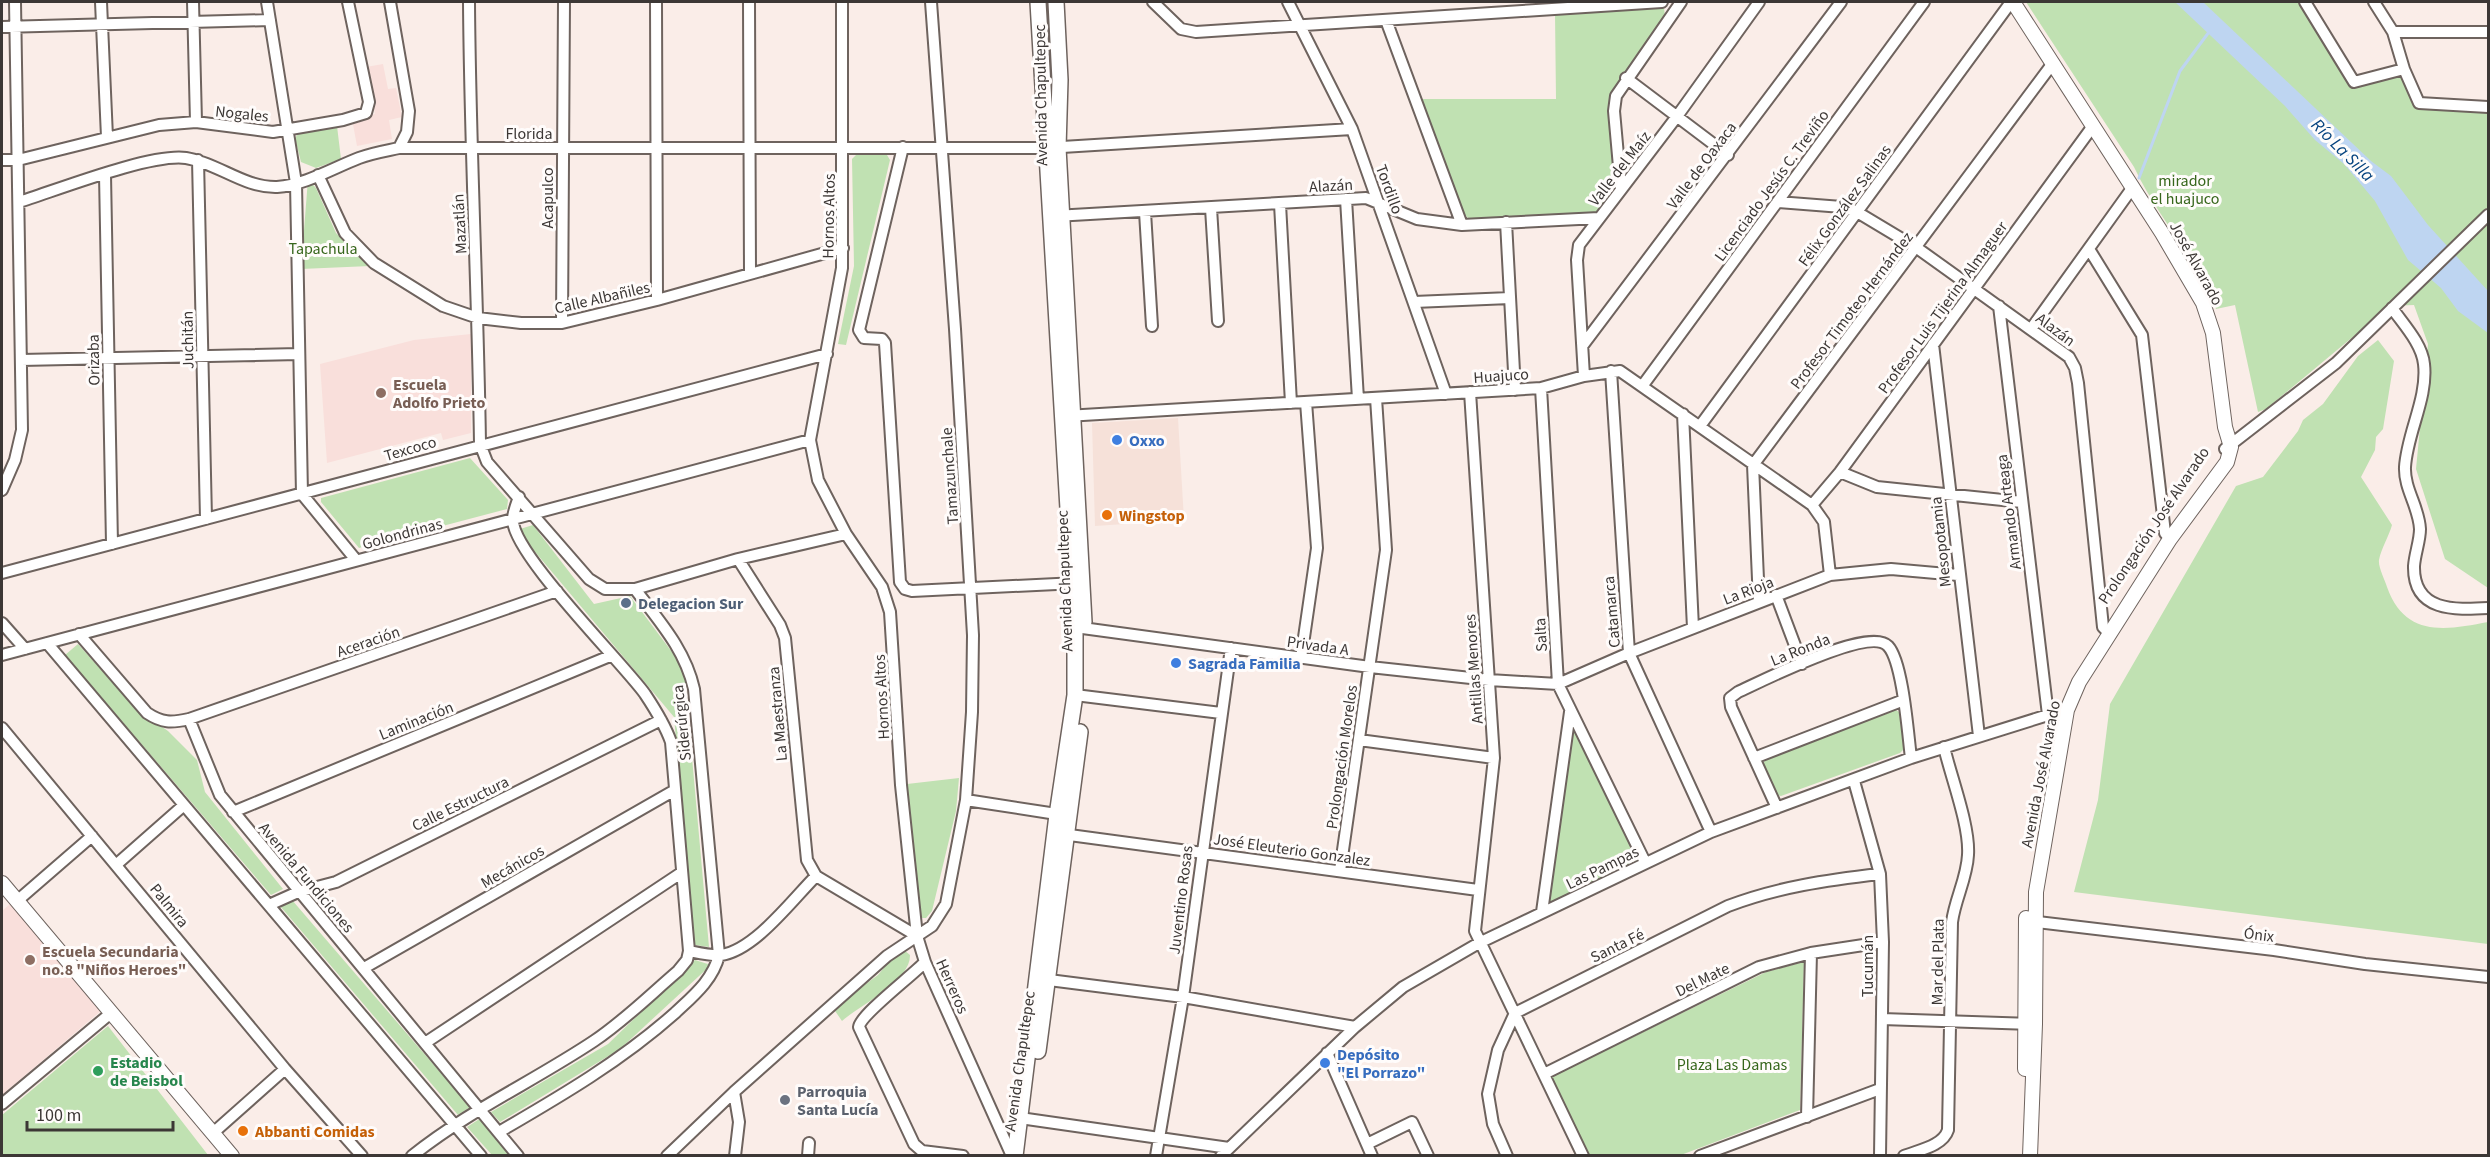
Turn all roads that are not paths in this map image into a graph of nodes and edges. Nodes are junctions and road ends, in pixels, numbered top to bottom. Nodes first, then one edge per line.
1 (15, 2) edge
2 (101, 2) edge
3 (193, 2) edge
4 (267, 2) edge
5 (348, 2) edge
6 (390, 2) edge
7 (469, 2) edge
8 (564, 2) edge
9 (656, 2) edge
10 (749, 2) edge
11 (842, 2) edge
12 (931, 2) edge
13 (1038, 2) edge
14 (1056, 2) edge
15 (1153, 2) edge
16 (1288, 2) edge
17 (1662, 2) edge
18 (1681, 2) edge
19 (1759, 2) edge
20 (1840, 2) edge
21 (1924, 2) edge
22 (2012, 2) edge
23 (2305, 2) edge
24 (2374, 2) edge
25 (1515, 6) edge
26 (1386, 20) junction
27 (270, 21) junction
28 (194, 22) junction
29 (101, 24) junction
30 (16, 26) junction
31 (1301, 26) junction
32 (2, 27) edge
33 (2488, 32) edge
34 (2393, 33) junction
35 (2053, 63) junction
36 (2404, 69) junction
37 (1626, 78) junction
38 (2488, 106) edge
39 (1678, 115) junction
40 (196, 122) junction
41 (2093, 126) junction
42 (1352, 129) junction
43 (286, 130) junction
44 (107, 137) junction
45 (750, 146) junction
46 (941, 146) junction
47 (470, 147) junction
48 (654, 147) junction
49 (844, 147) junction
50 (903, 147) junction
51 (399, 148) junction
52 (561, 148) junction
53 (1052, 148) junction
54 (1728, 155) junction
55 (2, 160) edge
56 (18, 160) junction
57 (198, 160) junction
58 (105, 175) junction
59 (318, 175) junction
60 (296, 183) junction
61 (2133, 187) junction
62 (1621, 189) junction
63 (1346, 200) junction
64 (19, 202) junction
65 (1378, 202) junction
66 (1778, 202) junction
67 (1280, 204) junction
68 (1211, 208) junction
69 (1144, 212) junction
70 (1857, 212) junction
71 (2488, 215) edge
72 (1055, 216) junction
73 (1599, 218) junction
74 (1506, 222) junction
75 (1462, 225) junction
76 (843, 248) junction
77 (1917, 248) junction
78 (2090, 249) junction
79 (750, 273) junction
80 (1974, 288) junction
81 (1510, 298) junction
82 (657, 300) junction
83 (1414, 302) junction
84 (1999, 306) junction
85 (2392, 308) junction
86 (478, 318) junction
87 (1218, 321) dead end
88 (562, 323) junction
89 (1152, 327) dead end
90 (2031, 329) junction
91 (1933, 344) junction
92 (1583, 345) junction
93 (299, 354) junction
94 (827, 354) junction
95 (202, 356) junction
96 (108, 358) junction
97 (21, 360) junction
98 (1611, 371) junction
99 (1584, 376) junction
100 (1643, 385) junction
101 (1542, 388) junction
102 (1515, 390) junction
103 (1470, 392) junction
104 (1446, 394) junction
105 (1376, 398) junction
106 (1358, 399) junction
107 (1306, 402) junction
108 (1291, 403) junction
109 (1683, 414) junction
110 (1067, 416) junction
111 (1700, 426) junction
112 (810, 440) junction
113 (480, 444) junction
114 (2227, 444) junction
115 (1753, 465) junction
116 (1840, 471) junction
117 (2, 490) edge
118 (302, 494) junction
119 (1950, 495) junction
120 (519, 497) junction
121 (2022, 502) junction
122 (1812, 505) junction
123 (534, 514) junction
124 (206, 519) junction
125 (512, 520) junction
126 (846, 534) junction
127 (2168, 536) junction
128 (112, 544) junction
129 (738, 559) junction
130 (356, 560) junction
131 (2, 573) edge
132 (1830, 575) junction
133 (1958, 575) junction
134 (1078, 583) junction
135 (635, 589) junction
136 (971, 590) junction
137 (557, 591) junction
138 (1776, 595) junction
139 (1759, 602) junction
140 (2488, 608) edge
141 (2, 623) edge
142 (1080, 627) junction
143 (1693, 627) junction
144 (2107, 631) junction
145 (79, 634) junction
146 (47, 643) junction
147 (1231, 648) junction
148 (25, 649) junction
149 (1629, 653) junction
150 (2, 655) edge
151 (610, 656) junction
152 (1301, 658) junction
153 (1802, 664) junction
154 (1370, 667) junction
155 (1489, 680) junction
156 (1558, 684) junction
157 (1080, 696) junction
158 (1904, 700) junction
159 (1570, 712) junction
160 (1221, 713) junction
161 (2057, 716) junction
162 (189, 719) junction
163 (661, 720) junction
164 (2, 728) edge
165 (1979, 736) junction
166 (1359, 740) junction
167 (1944, 747) junction
168 (1494, 758) junction
169 (1754, 758) junction
170 (1911, 758) junction
171 (1854, 781) junction
172 (675, 790) junction
173 (966, 800) junction
174 (184, 805) junction
175 (1776, 808) junction
176 (233, 812) junction
177 (1064, 815) junction
178 (1711, 832) junction
179 (1061, 834) junction
180 (92, 836) junction
181 (1201, 852) junction
182 (1645, 862) junction
183 (117, 864) junction
184 (1340, 871) junction
185 (681, 873) junction
186 (1880, 874) junction
187 (816, 876) junction
188 (2, 883) edge
189 (1478, 890) junction
190 (298, 892) junction
191 (17, 901) junction
192 (269, 905) junction
193 (1542, 912) junction
194 (2030, 921) junction
195 (917, 936) junction
196 (1883, 942) junction
197 (1479, 943) junction
198 (689, 951) junction
199 (1811, 953) junction
200 (719, 955) junction
201 (925, 962) junction
202 (364, 968) junction
203 (2488, 977) edge
204 (1042, 979) junction
205 (1182, 997) junction
206 (111, 1013) junction
207 (1515, 1013) junction
208 (1882, 1019) junction
209 (1952, 1020) junction
210 (2030, 1024) junction
211 (1355, 1027) junction
212 (425, 1043) junction
213 (1327, 1053) junction
214 (285, 1069) junction
215 (1544, 1074) junction
216 (1880, 1089) junction
217 (734, 1092) junction
218 (2, 1104) edge
219 (481, 1111) junction
220 (1807, 1117) junction
221 (1024, 1119) junction
222 (455, 1124) junction
223 (499, 1132) junction
224 (213, 1133) junction
225 (1159, 1137) junction
226 (809, 1143) dead end
227 (1367, 1144) junction
228 (1225, 1151) edge
229 (232, 1155) edge
230 (362, 1155) edge
231 (412, 1155) edge
232 (481, 1155) edge
233 (518, 1155) edge
234 (667, 1155) edge
235 (735, 1155) edge
236 (808, 1155) edge
237 (963, 1155) edge
238 (1014, 1155) edge
239 (1025, 1155) edge
240 (1156, 1155) edge
241 (1372, 1155) edge
242 (1428, 1155) edge
243 (1507, 1155) edge
244 (1583, 1155) edge
245 (1700, 1155) edge
246 (1880, 1155) edge
247 (1904, 1155) edge
248 (2021, 1155) edge
249 (2030, 1155) edge

1 - 30 street
2 - 29 street
3 - 28 street
4 - 27 street
5 - 43 street, Nogales
6 - 51 street
7 - 47 street, Mazatlán
8 - 52 street, Acapulco
9 - 48 street
10 - 45 street
11 - 49 street, Hornos Altos
12 - 46 street, Tamazunchale
13 - 53 main road, Avenida Chapultepec
14 - 53 main road, Avenida Chapultepec
15 - 31 street
16 - 31 street, Tordillo
17 - 25 street
18 - 37 street
19 - 39 street, Valle del Maíz
20 - 54 street, Valle de Oaxaca
21 - 66 street, Licenciado Jesús C. Treviño
22 - 35 street, José Alvarado
22 - 70 street, Félix González Salinas
23 - 36 street
24 - 34 street
25 - 26 street
26 - 31 street
26 - 75 street
27 - 28 street
27 - 43 street
28 - 29 street
28 - 40 street
29 - 30 street
29 - 44 street
30 - 32 street
30 - 56 street
31 - 42 street, Tordillo
33 - 34 street
34 - 36 street
35 - 41 street, José Alvarado
35 - 77 street, Profesor Timoteo Hernández
36 - 38 street
37 - 39 street
37 - 62 street
39 - 54 street
39 - 62 street, Valle del Maíz
40 - 43 street, Nogales
40 - 44 street, Nogales
41 - 61 street, José Alvarado
41 - 80 street, Profesor Luis Tijerina Almaguer
42 - 53 street, Florida
42 - 65 street, Tordillo
43 - 60 street
44 - 56 street, Nogales
45 - 48 street, Florida
45 - 49 street, Florida
45 - 79 street
46 - 50 street, Florida
46 - 53 street, Florida
46 - 136 street, Tamazunchale
47 - 51 street, Florida
47 - 52 street, Florida
47 - 86 street, Mazatlán
48 - 52 street, Florida
48 - 82 street
49 - 50 street, Florida
49 - 76 street, Hornos Altos
50 - 136 street
51 - 59 street, Florida
52 - 88 street, Acapulco
53 - 72 main road, Avenida Chapultepec
54 - 92 street, Valle de Oaxaca
55 - 56 street, Nogales
56 - 64 street
57 - 58 street, Florida
57 - 60 street, Florida
57 - 95 street, Juchitán
58 - 64 street, Florida
58 - 96 street, Orizaba
59 - 60 street, Florida
59 - 86 street, Calle Albañiles
60 - 93 street
61 - 78 street
61 - 114 street, José Alvarado
62 - 73 street, Valle del Maíz
63 - 65 street, Alazán
63 - 67 street, Alazán
63 - 106 street
64 - 97 street
65 - 75 street, Alazán
65 - 83 street, Tordillo
66 - 70 street, Alazán
66 - 100 street, Licenciado Jesús C. Treviño
67 - 68 street, Alazán
67 - 108 street
68 - 69 street, Alazán
68 - 87 street
69 - 72 street, Alazán
69 - 89 street
70 - 77 street, Alazán
70 - 111 street, Félix González Salinas
71 - 85 street, Prolongación José Alvarado
72 - 110 main road, Avenida Chapultepec
73 - 74 street, Alazán
73 - 92 street, Valle del Maíz
74 - 75 street, Alazán
74 - 81 street
76 - 79 street, Calle Albañiles
76 - 94 street, Hornos Altos
77 - 80 street, Alazán
77 - 115 street, Profesor Timoteo Hernández
78 - 90 street
78 - 127 street
79 - 82 street, Calle Albañiles
80 - 84 street, Alazán
80 - 91 street, Profesor Luis Tijerina Almaguer
81 - 83 street
81 - 102 street
82 - 88 street, Calle Albañiles
83 - 104 street, Tordillo
84 - 90 street, Alazán
84 - 121 street, Armando Arteaga
85 - 114 street, Prolongación José Alvarado
85 - 140 street
86 - 88 street, Calle Albañiles
86 - 113 street, Mazatlán
90 - 144 street, Alazán
91 - 116 street, Profesor Luis Tijerina Almaguer
91 - 119 street, Mesopotamia
92 - 99 street, Valle del Maíz
93 - 95 street
93 - 118 street
94 - 112 street, Hornos Altos
94 - 113 street, Texcoco
95 - 96 street
95 - 124 street, Juchitán
96 - 97 street
96 - 128 street, Orizaba
97 - 117 street
98 - 99 street, Huajuco
98 - 100 street
98 - 149 street, Catamarca
99 - 101 street, Huajuco
100 - 109 street
101 - 102 street, Huajuco
101 - 156 street, Salta
102 - 103 street, Huajuco
103 - 104 street, Huajuco
103 - 155 street, Antillas Menores
104 - 105 street, Huajuco
105 - 106 street, Huajuco
105 - 154 street, Prolongación Morelos
106 - 107 street, Huajuco
107 - 108 street, Huajuco
107 - 152 street
108 - 110 street, Huajuco
109 - 111 street
109 - 143 street
110 - 134 main road, Avenida Chapultepec
111 - 115 street
112 - 123 street, Golondrinas
112 - 126 street, Hornos Altos
113 - 118 street, Texcoco
113 - 120 street
114 - 127 street, Prolongación José Alvarado
115 - 122 street
115 - 139 street
116 - 119 street
116 - 122 street, Profesor Luis Tijerina Almaguer
118 - 124 street, Texcoco
118 - 130 street
119 - 121 street
119 - 133 street, Mesopotamia
120 - 123 street
120 - 125 street
121 - 161 street, Armando Arteaga
122 - 132 street
123 - 125 street, Golondrinas
123 - 135 street
124 - 128 street, Texcoco
125 - 130 street, Golondrinas
125 - 137 street, Siderúrgica
126 - 129 street
126 - 195 street, Hornos Altos
127 - 144 street, Prolongación José Alvarado
128 - 131 street, Texcoco
129 - 135 street
129 - 187 street, La Maestranza
130 - 145 street, Golondrinas
132 - 133 street, La Rioja
132 - 138 street, La Rioja
133 - 165 street, Mesopotamia
134 - 136 street
134 - 142 main road, Avenida Chapultepec
135 - 200 street, Siderúrgica
136 - 173 street, Tamazunchale
137 - 151 street, Siderúrgica
137 - 162 street, Aceración
138 - 139 street, La Rioja
138 - 153 street
139 - 143 street, La Rioja
141 - 148 street
142 - 147 street, Privada A
142 - 157 main road, Avenida Chapultepec
143 - 149 street, La Rioja
144 - 161 street, Prolongación José Alvarado
145 - 146 street, Golondrinas
145 - 162 street
146 - 148 street, Golondrinas
146 - 174 street
147 - 152 street, Privada A
147 - 160 street, Juventino Rosas
148 - 150 street, Golondrinas
149 - 156 street, La Rioja
149 - 178 street, Catamarca
151 - 163 street, Siderúrgica
151 - 176 street, Laminación
152 - 154 street, Privada A
153 - 158 street, La Ronda
153 - 169 street, La Ronda
154 - 155 street, Privada A
154 - 166 street, Prolongación Morelos
155 - 156 street, Privada A
155 - 168 street, Antillas Menores
156 - 159 street, Salta
157 - 160 street
157 - 177 main road, Avenida Chapultepec
158 - 169 street
158 - 170 street, La Ronda
159 - 182 street, Salta
159 - 193 street
160 - 181 street, Juventino Rosas
161 - 165 street, Las Pampas
161 - 194 street, Prolongación José Alvarado
162 - 176 street, Avenida Fundiciones
163 - 172 street, Siderúrgica
163 - 190 street, Calle Estructura
164 - 180 street, Palmira
165 - 167 street, Las Pampas
166 - 168 street
166 - 184 street, Prolongación Morelos
167 - 170 street, Las Pampas
167 - 209 street, Mar del Plata
168 - 189 street, Antillas Menores
169 - 175 street, La Ronda
170 - 171 street, Las Pampas
171 - 175 street, Las Pampas
171 - 186 street, Tucumán
172 - 185 street, Siderúrgica
172 - 202 street, Mecánicos
173 - 177 street
173 - 195 street, Tamazunchale
174 - 183 street
174 - 192 street
175 - 178 street, Las Pampas
176 - 190 street, Avenida Fundiciones
177 - 179 main road, Avenida Chapultepec
178 - 182 street, Las Pampas
179 - 181 street, José Eleuterio Gonzalez
179 - 204 main road, Avenida Chapultepec
180 - 183 street, Palmira
180 - 191 street
181 - 184 street, José Eleuterio Gonzalez
181 - 205 street, Juventino Rosas
182 - 193 street, Las Pampas
183 - 214 street, Palmira
184 - 189 street, José Eleuterio Gonzalez
185 - 198 street, Siderúrgica
185 - 212 street
186 - 196 street, Tucumán
186 - 207 street, Santa Fé
187 - 195 street
187 - 200 street
188 - 191 street
189 - 197 street, Antillas Menores
190 - 192 street, Calle Estructura
190 - 202 street, Avenida Fundiciones
191 - 206 street
192 - 222 street
193 - 197 street, Las Pampas
194 - 203 street, Ónix
194 - 210 street
195 - 201 street, Herreros
195 - 217 street
196 - 199 street, Del Mate
196 - 208 street, Tucumán
197 - 207 street
197 - 211 street, Las Pampas
198 - 200 street
198 - 219 street
199 - 215 street, Del Mate
199 - 220 street
200 - 223 street
201 - 237 street
201 - 238 street, Herreros
202 - 212 street, Avenida Fundiciones
204 - 205 street
204 - 221 main road, Avenida Chapultepec
205 - 211 street
205 - 225 street, Juventino Rosas
206 - 218 street
206 - 224 street
207 - 215 street
207 - 243 street
208 - 209 street
208 - 216 street, Tucumán
209 - 210 street
209 - 247 street, Mar del Plata
210 - 248 street
210 - 249 street
211 - 213 street, Las Pampas
212 - 219 street, Avenida Fundiciones
213 - 227 street
213 - 228 street, Las Pampas
214 - 224 street
214 - 230 street, Palmira
215 - 244 street
216 - 220 street
216 - 246 street, Tucumán
217 - 234 street
217 - 235 street
219 - 222 street
219 - 223 street, Avenida Fundiciones
220 - 245 street
221 - 225 street
221 - 238 main road
221 - 239 main road, Avenida Chapultepec
222 - 231 street
222 - 232 street
223 - 233 street, Avenida Fundiciones
224 - 229 street
225 - 228 street
225 - 240 street, Juventino Rosas
226 - 236 street
227 - 241 street
227 - 242 street

